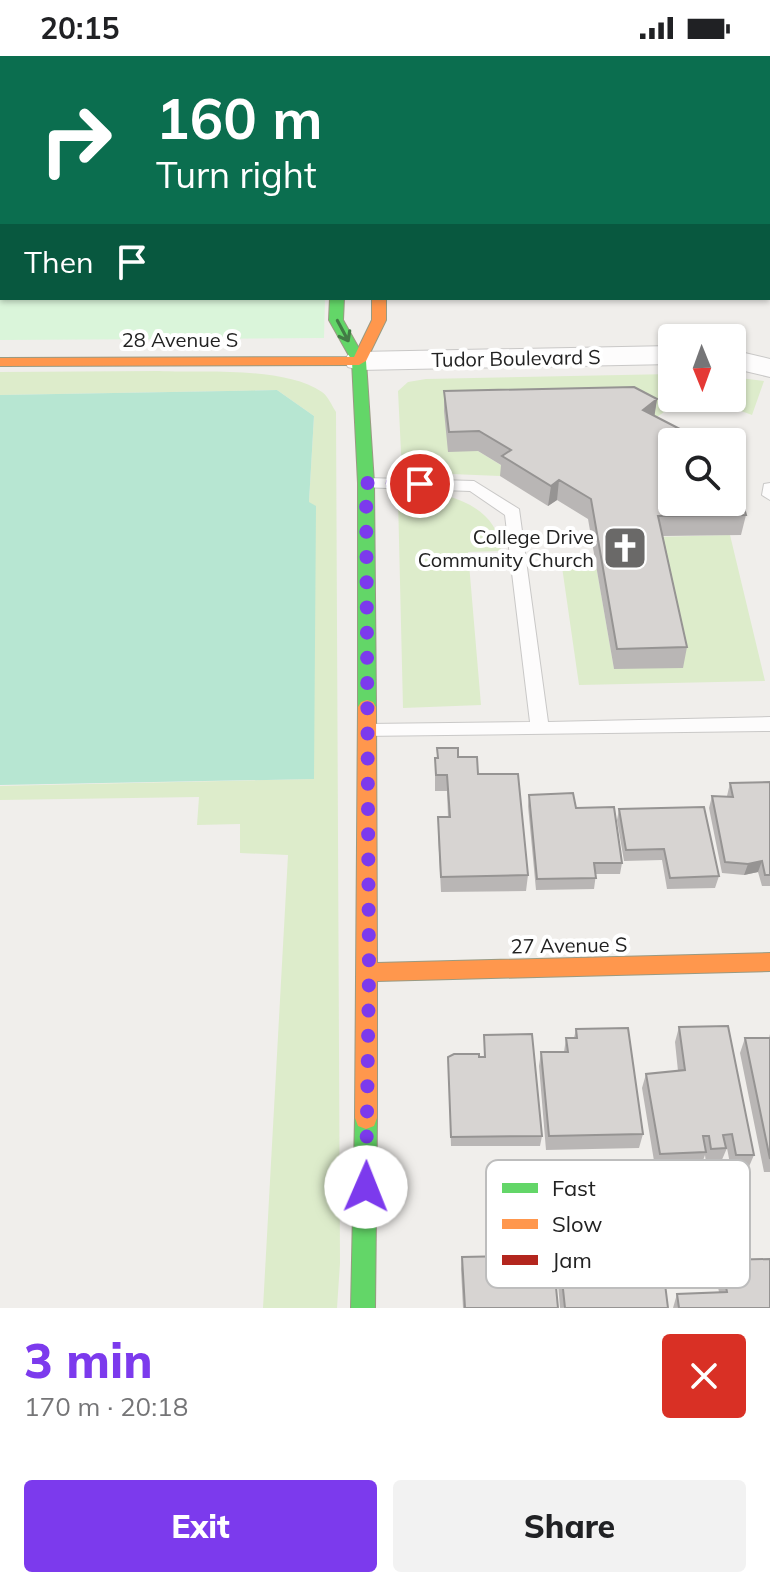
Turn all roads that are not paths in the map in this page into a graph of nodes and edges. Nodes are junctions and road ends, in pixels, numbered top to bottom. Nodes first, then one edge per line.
1 (337, 300) edge
2 (379, 300) edge
3 (658, 355) edge
4 (359, 361) junction
5 (0, 362) edge
6 (746, 362) edge
7 (770, 368) edge
8 (366, 483) junction
9 (770, 488) edge
10 (770, 495) edge
11 (770, 724) edge
12 (540, 729) junction
13 (368, 731) junction
14 (770, 962) edge
15 (369, 972) junction
16 (363, 1308) edge

1 -> 4 street
2 - 4 street
3 - 4 street, Tudor Boulevard S
4 - 5 street, 28 Avenue S
4 - 8 street
6 - 7 street
8 - 12 lane
8 - 13 street
9 - 10 lane
11 - 12 lane
12 - 13 lane
13 - 15 street
14 - 15 street, 27 Avenue S
15 - 16 street

